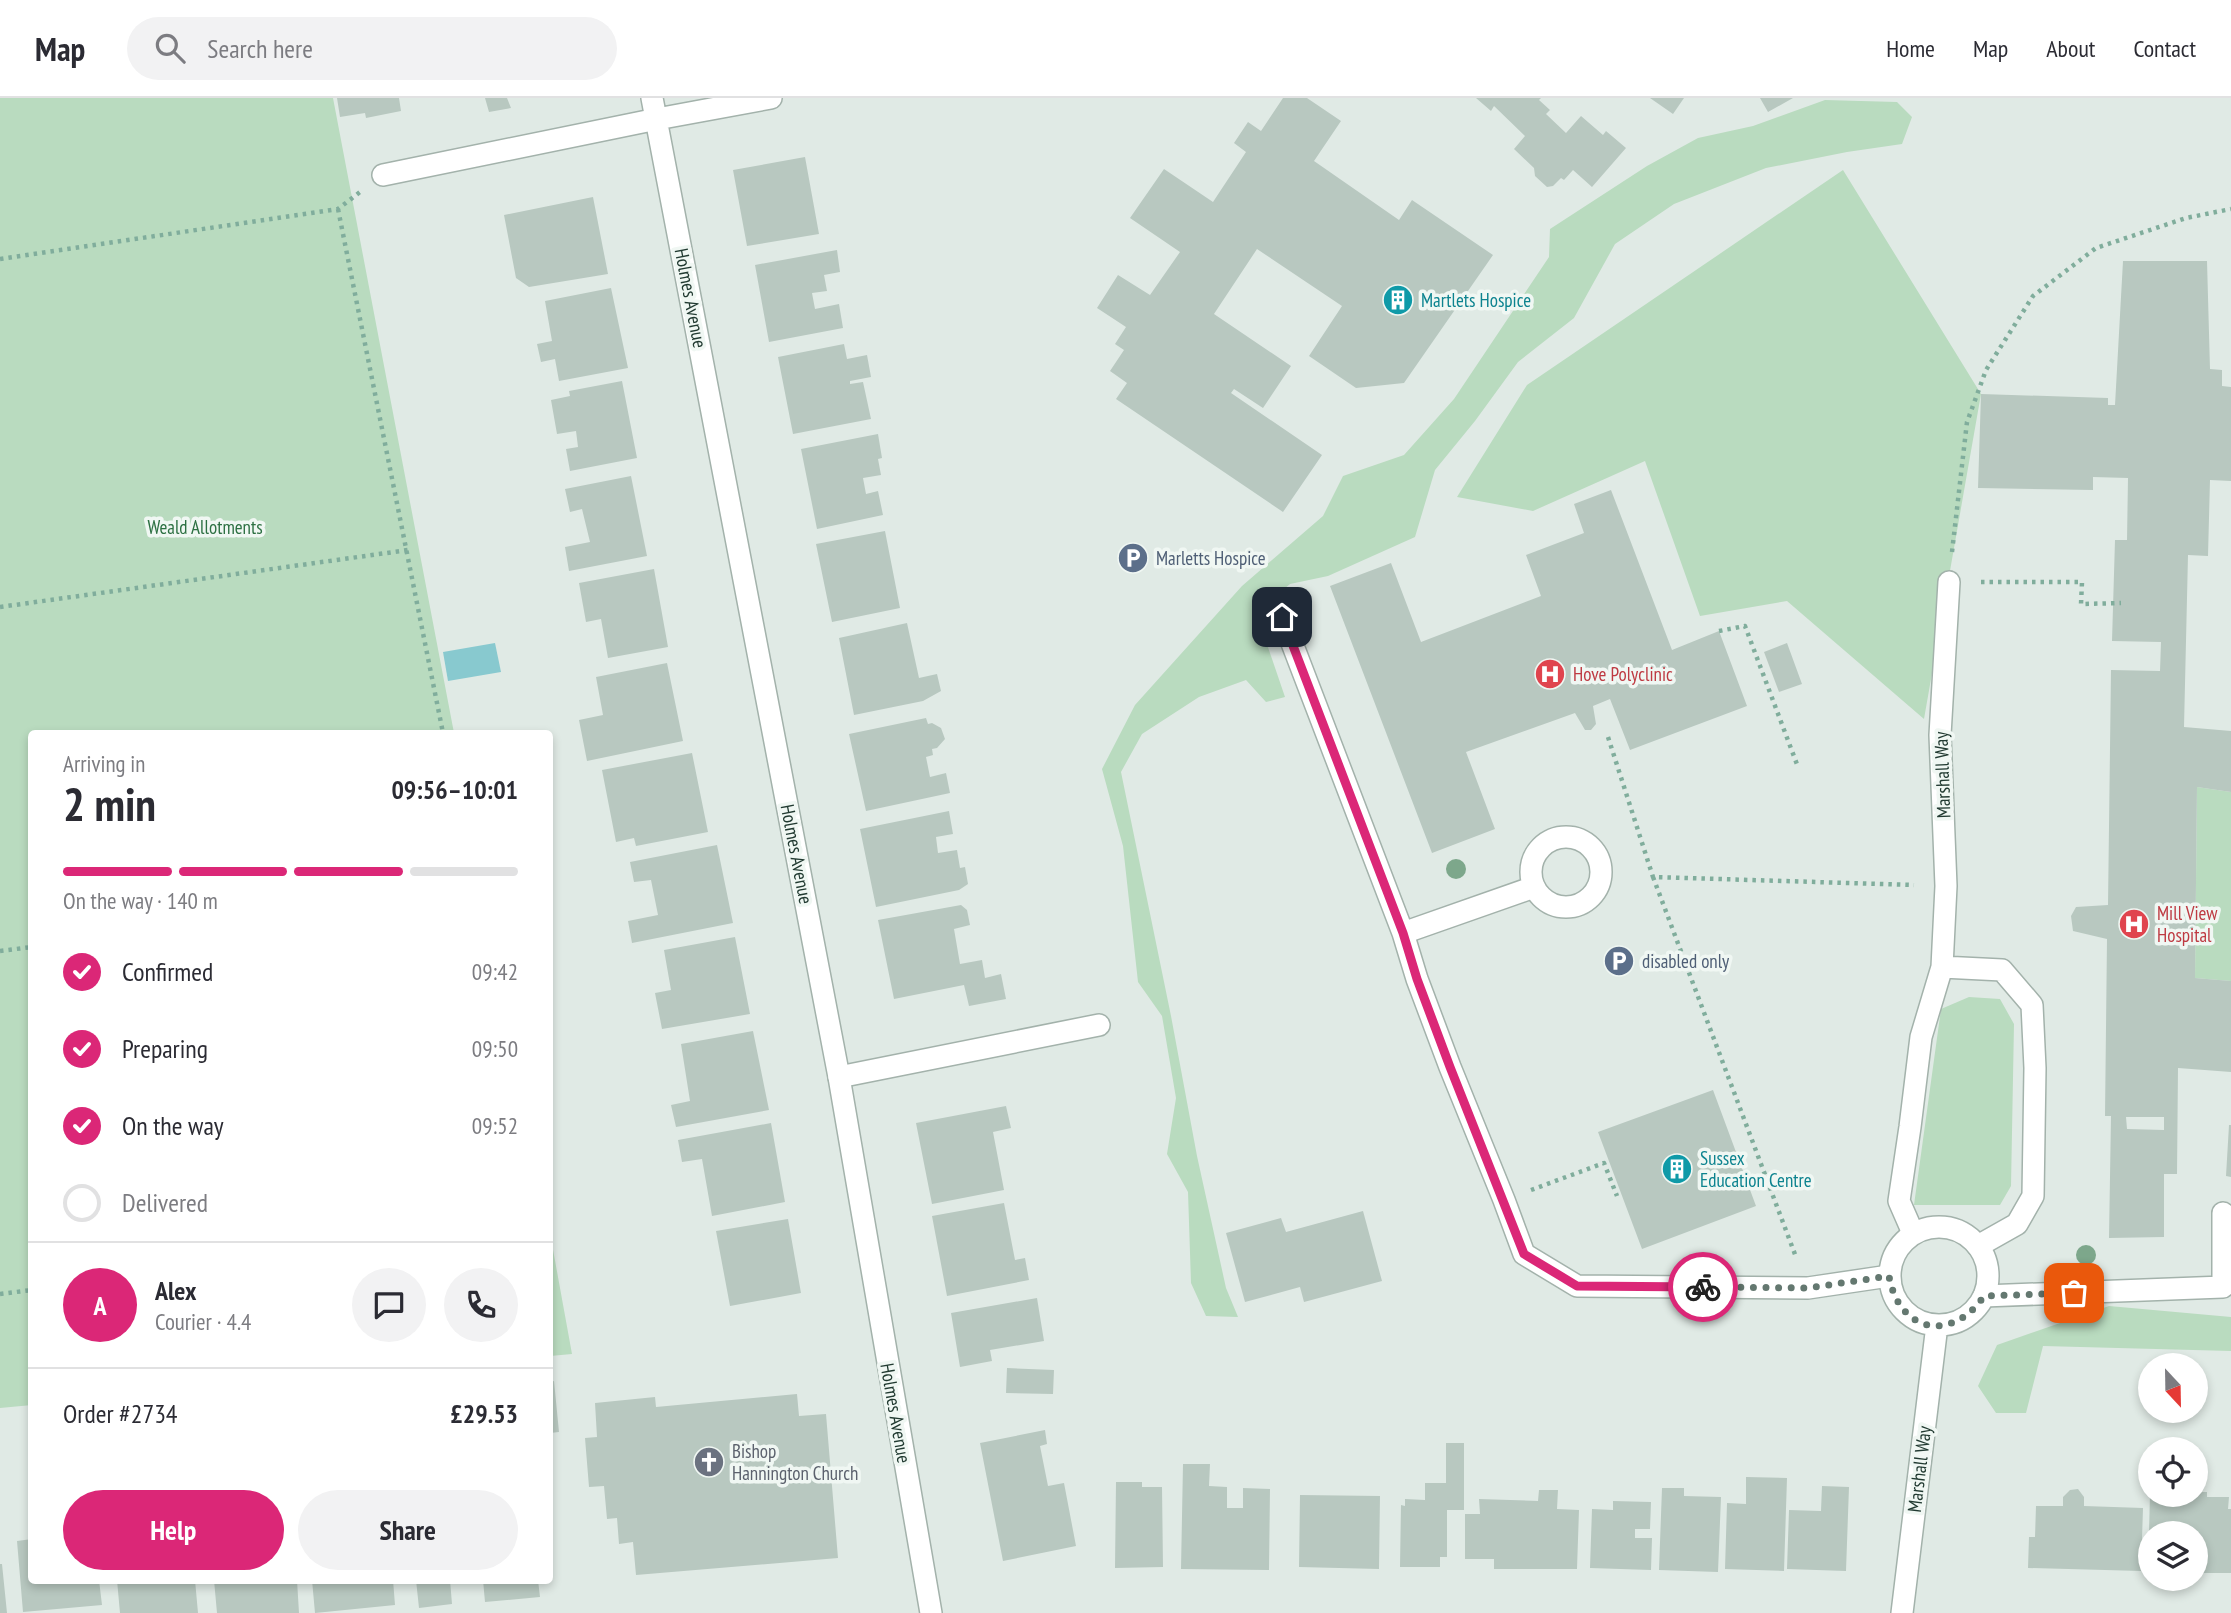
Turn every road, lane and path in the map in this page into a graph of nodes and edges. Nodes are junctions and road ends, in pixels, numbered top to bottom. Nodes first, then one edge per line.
1 (771, 98) edge
2 (654, 108) edge
3 (383, 174) joint
4 (338, 209) junction
5 (2231, 209) edge
6 (0, 259) edge
7 (408, 550) junction
8 (1949, 582) junction
9 (2120, 603) dead end
10 (0, 607) edge
11 (1282, 617) dead end
12 (1719, 631) dead end
13 (442, 730) edge
14 (1608, 737) dead end
15 (1798, 767) dead end
16 (1653, 877) junction
17 (1946, 886) junction
18 (1534, 887) dead end
19 (1403, 933) junction
20 (28, 948) edge
21 (0, 951) edge
22 (1942, 967) junction
23 (1099, 1025) dead end
24 (839, 1077) junction
25 (1617, 1196) dead end
26 (1504, 1200) junction
27 (2223, 1213) dead end
28 (1913, 1233) junction
29 (1978, 1246) junction
30 (1889, 1276) junction
31 (1808, 1288) junction
32 (28, 1290) edge
33 (0, 1294) edge
34 (1984, 1296) junction
35 (1937, 1325) junction
36 (931, 1613) edge
37 (1902, 1613) edge

1 - 2 street
2 - 3 street
2 - 24 street, Holmes Avenue
3 - 4 path
4 - 6 path
4 - 7 path
5 - 8 path
7 - 10 path
7 - 13 path
8 - 9 path
8 - 17 street, Marshall Way
11 - 19 street
12 - 15 path
14 - 16 path
16 - 17 path
16 - 31 path
17 - 22 street, Marshall Way
18 - 19 street
19 - 26 street
20 - 21 path
22 - 28 street, Marshall Way
22 - 29 street
23 - 24 street
24 - 36 street, Holmes Avenue
25 - 26 path
26 - 31 street
27 - 34 street
28 - 29 street
28 - 30 street
29 - 34 street
30 - 31 street
30 - 35 street
32 - 33 path
34 - 35 street
35 - 37 street, Marshall Way

